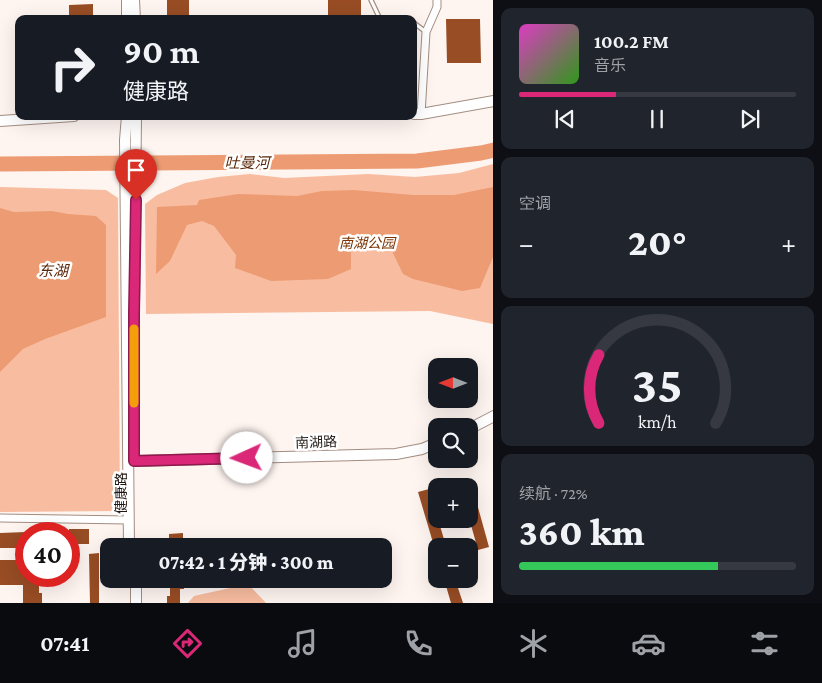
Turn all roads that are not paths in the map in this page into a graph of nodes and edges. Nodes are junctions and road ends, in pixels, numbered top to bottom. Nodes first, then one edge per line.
1 (127, 0) edge
2 (134, 0) edge
3 (371, 0) edge
4 (437, 0) edge
5 (127, 15) edge
6 (135, 15) edge
7 (378, 15) edge
8 (417, 25) edge
9 (426, 32) junction
10 (493, 101) edge
11 (418, 114) edge
12 (15, 120) edge
13 (128, 120) edge
14 (135, 120) edge
15 (0, 121) edge
16 (130, 139) junction
17 (131, 200) junction
18 (493, 416) edge
19 (478, 424) edge
20 (428, 446) edge
21 (134, 461) junction
22 (0, 518) edge
23 (128, 520) junction
24 (129, 538) edge
25 (135, 538) edge
26 (129, 588) edge
27 (136, 588) edge
28 (129, 603) edge
29 (136, 603) edge

1 - 5 main road
2 - 6 main road
3 - 7 lane
4 - 9 street
8 - 9 lane
9 - 11 street
10 - 11 main road
12 - 15 main road
13 - 16 main road
14 - 16 main road
16 - 17 main road
17 - 21 main road, 健康路
17 - 23 main road, 健康路
18 - 19 main road
20 - 21 main road, 南湖路
21 - 25 main road, 健康路
22 - 23 street
23 - 24 main road, 健康路
26 - 28 main road
27 - 29 main road

